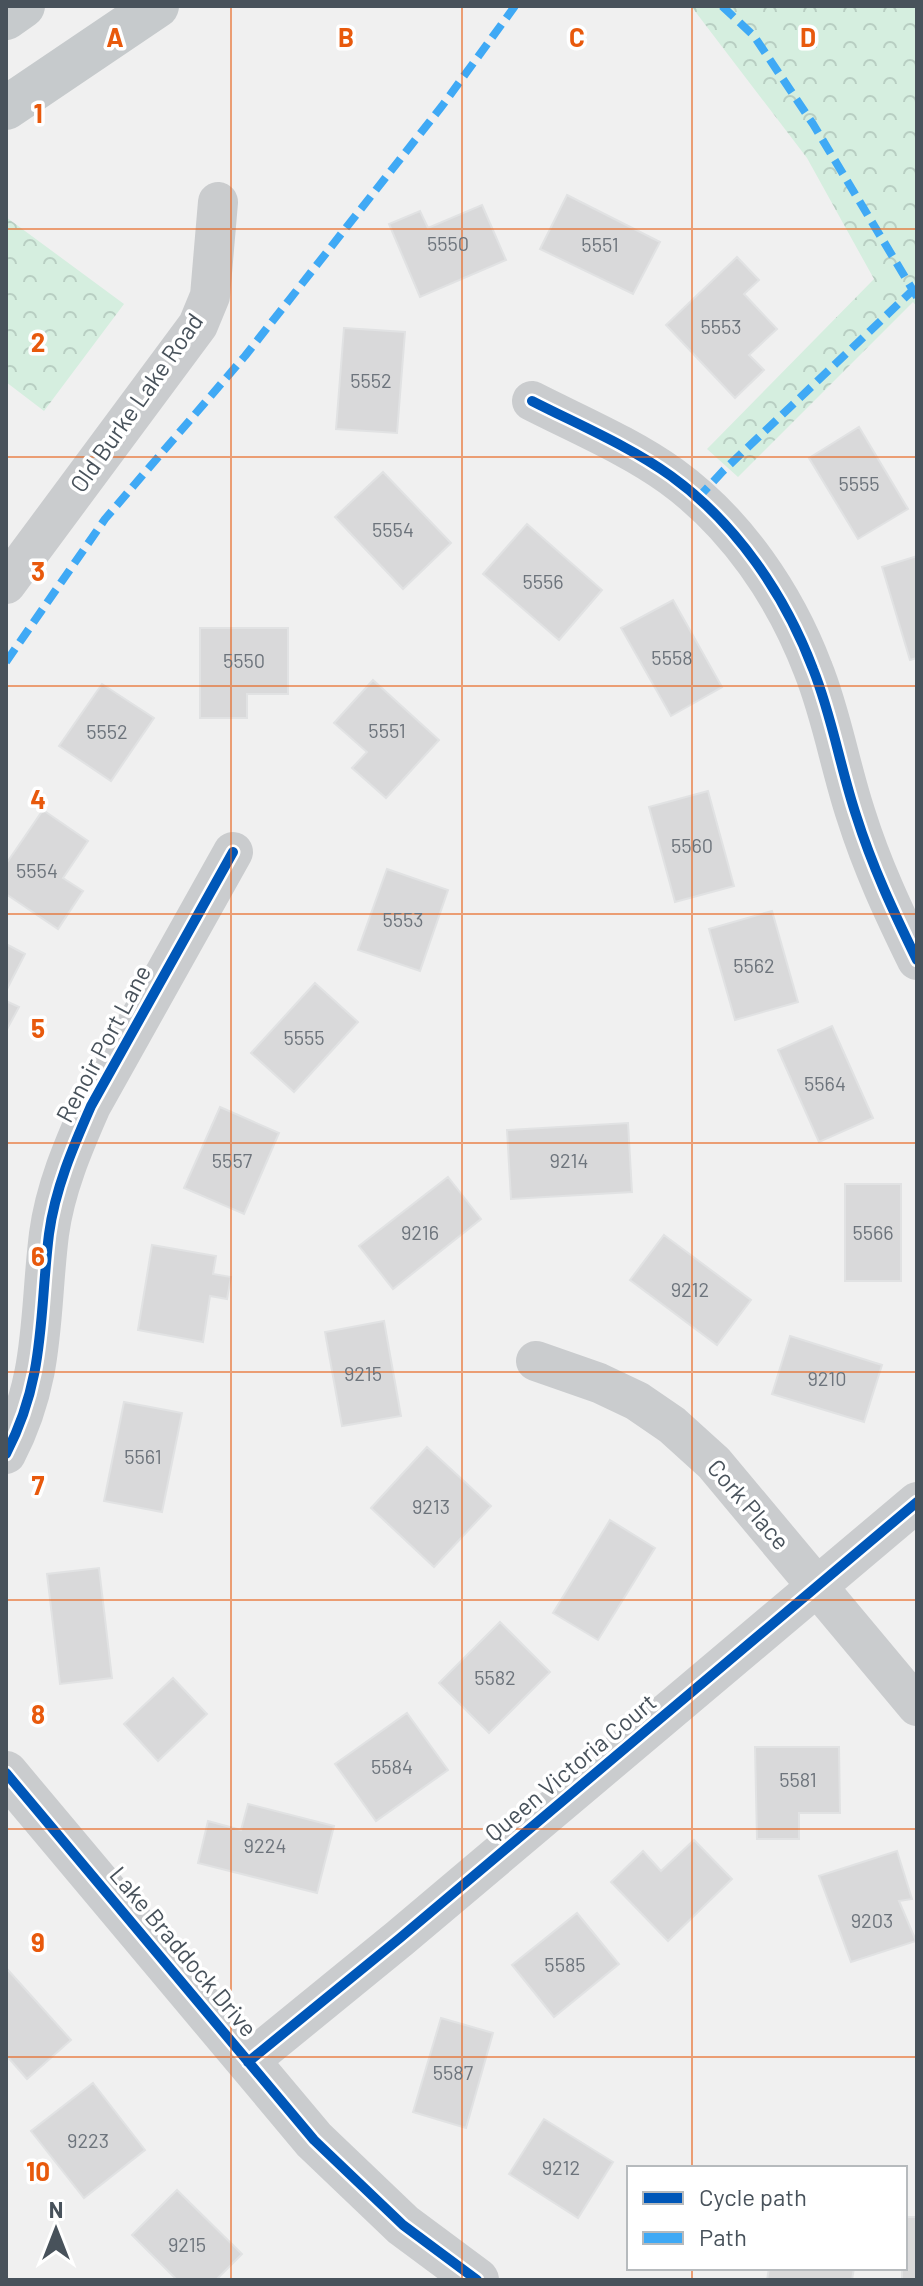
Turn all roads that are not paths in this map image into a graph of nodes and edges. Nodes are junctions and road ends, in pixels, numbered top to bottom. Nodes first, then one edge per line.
1 (23, 6) edge
2 (157, 6) edge
3 (6, 18) edge
4 (6, 108) edge
5 (218, 202) dead end
6 (532, 401) dead end
7 (6, 584) edge
8 (233, 852) dead end
9 (917, 960) edge
10 (536, 1361) dead end
11 (6, 1454) edge
12 (917, 1502) edge
13 (818, 1587) junction
14 (917, 1706) edge
15 (6, 1773) edge
16 (248, 2062) junction
17 (477, 2280) edge

1 - 3 main road
2 - 4 main road
5 - 7 street, Old Burke Lake Road
6 - 9 street
8 - 11 street, Renoir Port Lane
10 - 13 street, Cork Place
12 - 13 street, Queen Victoria Court
13 - 14 street, Cork Place
13 - 16 street, Queen Victoria Court
15 - 16 street, Lake Braddock Drive
16 - 17 street, Lake Braddock Drive

